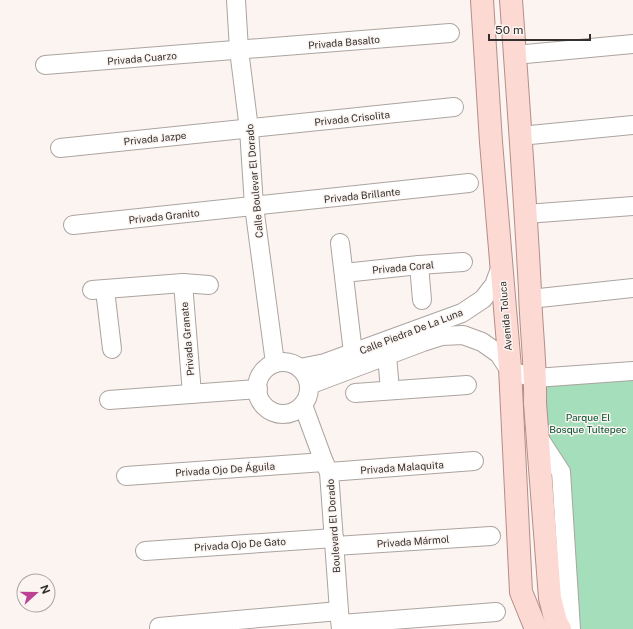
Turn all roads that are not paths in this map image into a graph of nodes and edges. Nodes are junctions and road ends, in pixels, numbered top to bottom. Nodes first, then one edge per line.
1 (236, 0) edge
2 (482, 0) edge
3 (499, 0) edge
4 (511, 0) edge
5 (450, 33) dead end
6 (633, 44) edge
7 (239, 50) junction
8 (514, 52) junction
9 (45, 66) dead end
10 (454, 107) dead end
11 (633, 125) edge
12 (249, 129) junction
13 (520, 136) junction
14 (60, 148) dead end
15 (469, 183) dead end
16 (254, 206) junction
17 (633, 206) edge
18 (526, 214) junction
19 (74, 225) dead end
20 (340, 244) dead end
21 (463, 262) dead end
22 (419, 265) junction
23 (501, 266) junction
24 (344, 273) junction
25 (183, 283) junction
26 (209, 285) dead end
27 (633, 288) edge
28 (530, 299) junction
29 (422, 300) dead end
30 (112, 349) dead end
31 (353, 353) junction
32 (387, 356) junction
33 (275, 363) junction
34 (300, 368) junction
35 (510, 371) junction
36 (633, 371) edge
37 (535, 378) junction
38 (309, 385) junction
39 (467, 385) dead end
40 (258, 389) junction
41 (390, 390) junction
42 (192, 394) junction
43 (355, 394) dead end
44 (109, 400) dead end
45 (303, 405) junction
46 (538, 435) junction
47 (474, 461) dead end
48 (327, 467) junction
49 (126, 476) dead end
50 (491, 536) dead end
51 (335, 542) junction
52 (145, 551) dead end
53 (496, 612) dead end
54 (340, 622) edge
55 (159, 627) dead end
56 (536, 629) edge
57 (560, 629) edge
58 (571, 629) edge

1 - 7 street, Calle Boulevar El Dorado
2 - 23 main road, Avenida Toluca
3 - 8 main road
4 - 8 main road
5 - 7 street, Privada Basalto
6 - 8 street
7 - 9 street, Privada Cuarzo
7 - 12 street, Calle Boulevar El Dorado
8 - 13 main road
10 - 12 street, Privada Crisolita
11 - 13 street
12 - 14 street, Privada Jazpe
12 - 16 street, Calle Boulevar El Dorado
13 - 18 main road
15 - 16 street, Privada Brillante
16 - 19 street, Privada Granito
16 - 33 street, Calle Boulevar El Dorado
17 - 18 street
18 - 28 main road
20 - 24 street
21 - 22 street, Privada Coral
22 - 24 street, Privada Coral
22 - 29 street
23 - 31 street, Calle Piedra De La Luna
23 - 35 main road, Avenida Toluca
24 - 31 street
25 - 26 street
25 - 30 street
25 - 42 street, Privada Granate
27 - 28 street
28 - 37 main road
31 - 34 street, Calle Piedra De La Luna
32 - 35 street, Calle Piedra De La Luna
32 - 38 street, Calle Piedra De La Luna
32 - 41 street
33 - 34 street
33 - 40 street
34 - 38 street
35 - 37 street
35 - 56 main road, Avenida Toluca
36 - 37 street
37 - 46 main road
38 - 45 street
39 - 41 street
40 - 42 street
40 - 45 street
41 - 43 street
42 - 44 street
45 - 48 street, Boulevard El Dorado
46 - 57 main road
46 - 58 street
47 - 48 street, Privada Malaquita
48 - 49 street, Privada Ojo De Águila
48 - 51 street, Boulevard El Dorado
50 - 51 street, Privada Mármol
51 - 52 street, Privada Ojo De Gato
51 - 54 street, Boulevard El Dorado
53 - 54 street
54 - 55 street

